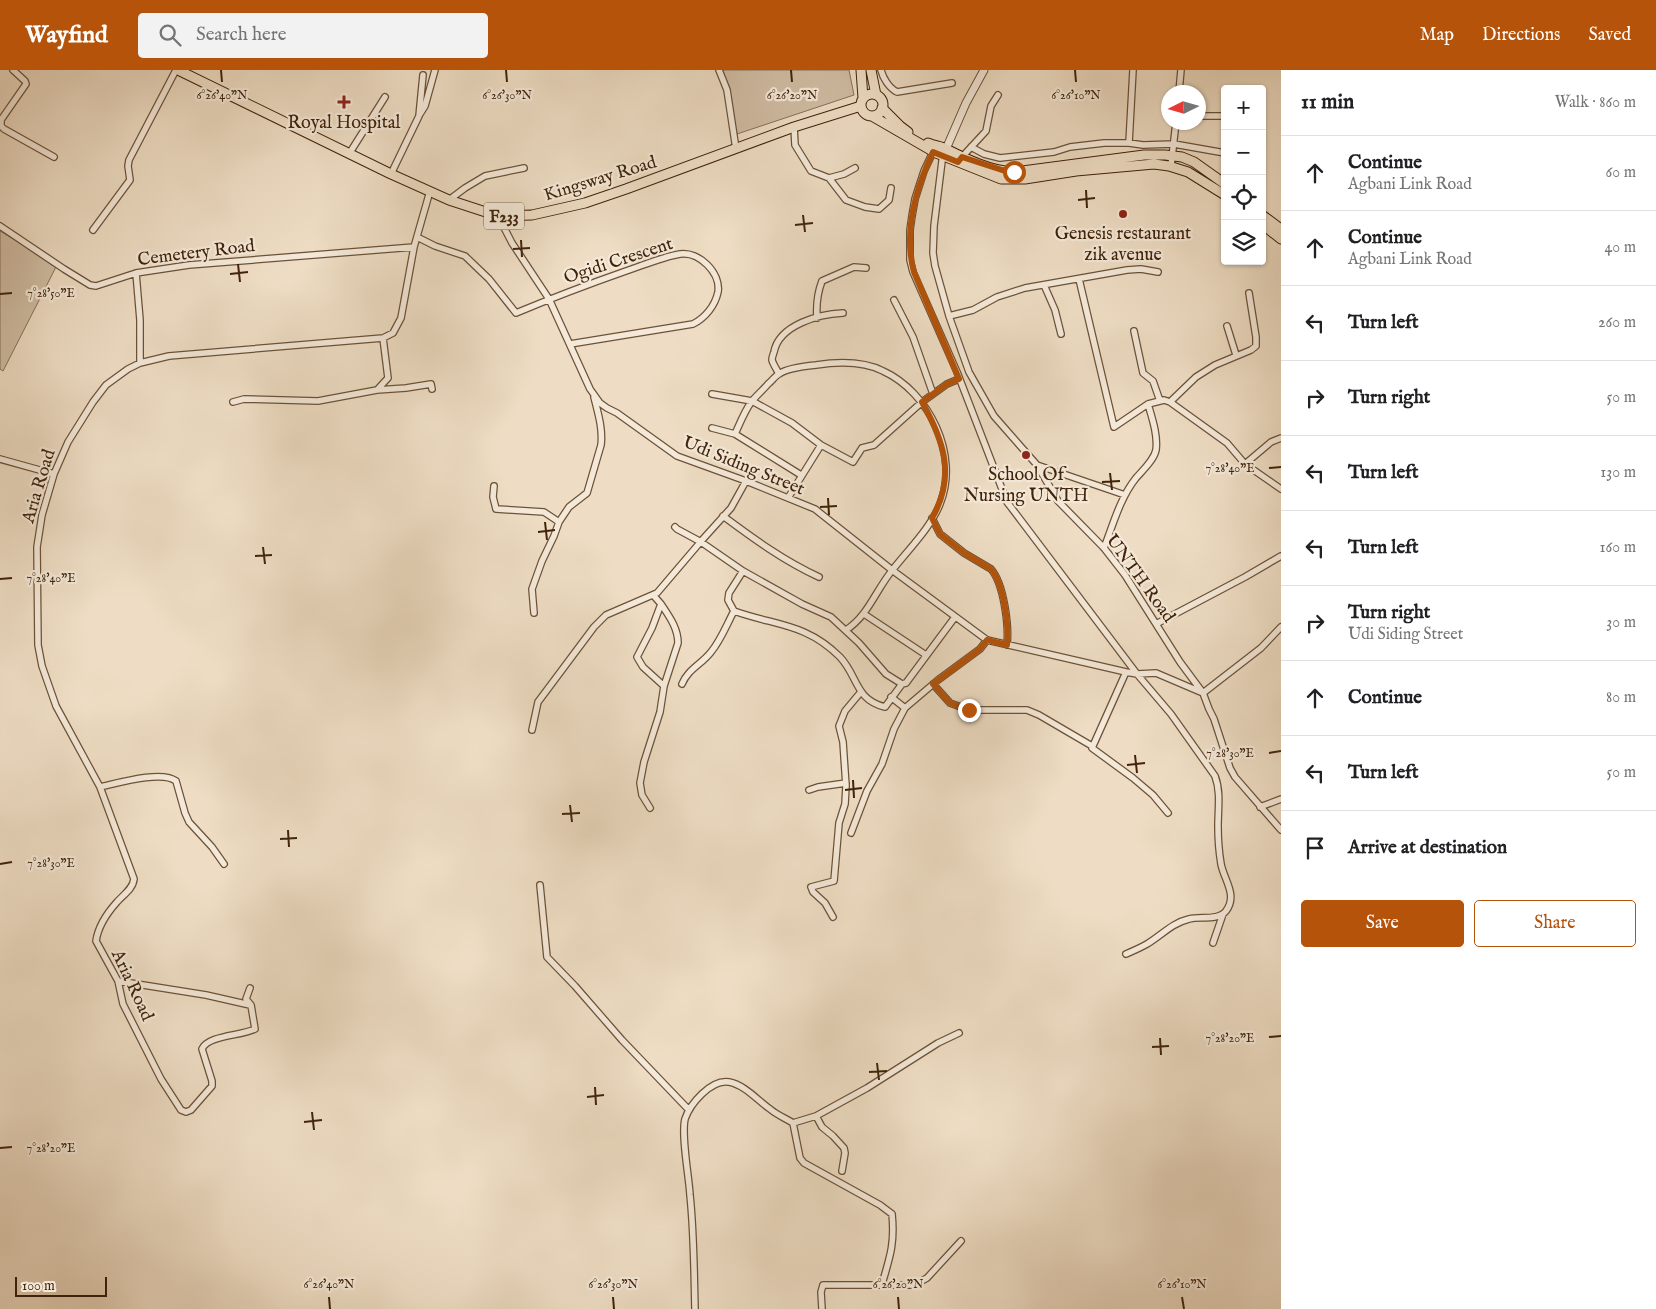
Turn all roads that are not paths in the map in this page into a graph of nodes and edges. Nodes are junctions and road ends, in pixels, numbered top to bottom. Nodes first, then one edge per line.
1 (13, 70) edge
2 (435, 70) edge
3 (719, 70) edge
4 (861, 70) edge
5 (871, 70) edge
6 (881, 70) edge
7 (984, 70) edge
8 (1133, 70) edge
9 (1181, 70) edge
10 (182, 71) edge
11 (423, 75) dead end
12 (952, 83) dead end
13 (1180, 85) edge
14 (876, 95) junction
15 (998, 95) dead end
16 (385, 98) dead end
17 (862, 102) junction
18 (882, 108) junction
19 (844, 112) junction
20 (419, 116) junction
21 (869, 116) junction
22 (1206, 116) edge
23 (1221, 116) edge
24 (794, 127) junction
25 (1175, 130) edge
26 (1129, 143) junction
27 (1174, 144) junction
28 (971, 147) junction
29 (736, 149) junction
30 (940, 152) junction
31 (1221, 152) edge
32 (349, 154) junction
33 (1174, 155) junction
34 (54, 157) dead end
35 (960, 160) junction
36 (1171, 166) junction
37 (524, 168) dead end
38 (855, 168) dead end
39 (391, 174) junction
40 (829, 178) junction
41 (1221, 181) edge
42 (891, 188) dead end
43 (430, 191) junction
44 (1221, 193) edge
45 (449, 200) junction
46 (498, 216) junction
47 (1266, 218) edge
48 (0, 226) edge
49 (1266, 227) edge
50 (1281, 229) edge
51 (93, 230) dead end
52 (417, 236) junction
53 (1281, 239) edge
54 (414, 247) junction
55 (866, 268) dead end
56 (1158, 272) dead end
57 (136, 273) junction
58 (1079, 279) junction
59 (1044, 285) junction
60 (1248, 293) dead end
61 (549, 299) junction
62 (894, 300) dead end
63 (843, 312) dead end
64 (949, 316) junction
65 (816, 318) junction
66 (1227, 326) dead end
67 (1134, 331) dead end
68 (1061, 334) dead end
69 (383, 338) junction
70 (570, 344) junction
71 (1236, 355) junction
72 (140, 363) junction
73 (779, 374) junction
74 (959, 379) junction
75 (432, 389) dead end
76 (377, 390) junction
77 (712, 394) dead end
78 (934, 394) junction
79 (594, 395) junction
80 (752, 401) junction
81 (1160, 401) junction
82 (233, 402) dead end
83 (922, 402) junction
84 (1170, 402) junction
85 (1148, 404) junction
86 (712, 428) dead end
87 (735, 434) junction
88 (1281, 438) edge
89 (821, 445) junction
90 (0, 459) edge
91 (1245, 464) junction
92 (1037, 465) junction
93 (54, 474) junction
94 (801, 474) junction
95 (746, 481) junction
96 (494, 486) dead end
97 (1281, 489) edge
98 (1125, 495) junction
99 (788, 498) junction
100 (724, 516) junction
101 (932, 518) junction
102 (559, 522) junction
103 (675, 527) dead end
104 (701, 542) junction
105 (1104, 548) junction
106 (1281, 556) edge
107 (892, 570) junction
108 (743, 571) junction
109 (819, 577) dead end
110 (654, 596) junction
111 (661, 604) junction
112 (734, 611) junction
113 (534, 613) dead end
114 (864, 614) junction
115 (955, 617) junction
116 (1156, 624) junction
117 (1281, 627) edge
118 (846, 630) junction
119 (987, 640) junction
120 (1007, 645) junction
121 (926, 656) junction
122 (1126, 672) junction
123 (1137, 674) junction
124 (682, 684) dead end
125 (902, 684) junction
126 (933, 684) junction
127 (664, 686) junction
128 (1203, 692) junction
129 (860, 693) junction
130 (891, 697) junction
131 (905, 708) junction
132 (532, 730) dead end
133 (1092, 746) junction
134 (846, 783) junction
135 (100, 787) junction
136 (809, 790) dead end
137 (1281, 799) edge
138 (1260, 807) junction
139 (650, 808) dead end
140 (1168, 813) dead end
141 (1281, 830) edge
142 (851, 833) dead end
143 (224, 864) dead end
144 (540, 885) dead end
145 (1222, 914) junction
146 (833, 917) dead end
147 (1214, 943) dead end
148 (1126, 954) dead end
149 (118, 980) junction
150 (250, 988) dead end
151 (251, 1005) junction
152 (959, 1034) dead end
153 (689, 1110) junction
154 (816, 1116) junction
155 (793, 1122) junction
156 (842, 1171) dead end
157 (961, 1241) dead end
158 (882, 1284) junction
159 (695, 1309) edge
160 (822, 1309) edge

1 - 34 street
2 - 20 street
3 - 29 street
4 - 17 main road
5 - 14 main road
6 - 12 street
7 - 30 street
8 - 26 street
9 - 13 street
10 - 32 main road, Kingsway Road / F233
10 - 51 street
11 - 20 street
14 - 17 main road, F233
14 - 18 main road, F233
15 - 28 street
16 - 32 street
17 - 19 main road, Kingsway Road / F233
17 - 21 main road
18 - 21 main road
18 - 30 main road, F233
19 - 21 main road, Kingsway Road / F233
19 - 24 main road, Kingsway Road / F233
20 - 39 street
21 - 30 main road, F233
22 - 23 street
24 - 29 main road, Kingsway Road / F233
24 - 40 street
25 - 27 street
26 - 27 street
26 - 28 street
27 - 31 street
27 - 33 street
28 - 35 street
29 - 46 main road, Kingsway Road / F233
30 - 35 main road, F233
30 - 64 street, UNTH Road
30 - 74 street
32 - 39 main road, Kingsway Road / F233
33 - 35 main road, F233
33 - 36 street
33 - 41 main road, F233
35 - 36 main road, F233
36 - 44 main road, F233
37 - 45 street
38 - 40 street
39 - 43 main road, Kingsway Road / F233
40 - 42 street
43 - 45 main road, Kingsway Road / F233
43 - 52 street
45 - 46 main road, Kingsway Road / F233
46 - 61 street, Udi Siding Street
47 - 50 main road
48 - 57 street, Cemetery Road
49 - 53 main road
52 - 54 street
52 - 61 street, Ogidi Crescent
54 - 57 street, Cemetery Road
54 - 69 street
55 - 65 street
56 - 58 street
57 - 72 street
58 - 59 street
58 - 85 street
59 - 64 street
59 - 68 street
60 - 71 street
61 - 70 street, Udi Siding Street
61 - 70 street, Ogidi Crescent
62 - 78 street
63 - 65 street
64 - 92 street, UNTH Road
65 - 73 street
66 - 71 street
67 - 81 street
69 - 72 street, Aria Road
69 - 76 street
70 - 79 street, Udi Siding Street
71 - 84 street
72 - 93 street, Aria Road
73 - 80 street
73 - 83 street
74 - 78 street
74 - 123 street
75 - 76 street
76 - 82 street
77 - 80 street
78 - 83 street
79 - 95 street, Udi Siding Street
79 - 102 street
80 - 87 street
80 - 89 street
81 - 84 street
81 - 85 street
83 - 89 street
83 - 101 street
84 - 91 street
85 - 98 street
86 - 87 street
87 - 94 street
88 - 91 street
89 - 94 street
90 - 93 street
91 - 97 street
92 - 98 street
92 - 105 street, UNTH Road
93 - 135 street, Aria Road
94 - 99 street
95 - 99 street, Udi Siding Street
95 - 100 street
96 - 102 street
98 - 105 street
99 - 107 street, Udi Siding Street
100 - 104 street
100 - 109 street
101 - 107 street
101 - 120 street
102 - 113 street
103 - 104 street
104 - 108 street
104 - 110 street
105 - 116 street, UNTH Road
106 - 116 street
107 - 114 street
107 - 115 street, Udi Siding Street
108 - 112 street
108 - 118 street
110 - 111 street
110 - 132 street
111 - 127 street
111 - 127 street
112 - 124 street
112 - 129 street
114 - 118 street
114 - 121 street
115 - 119 street, Udi Siding Street
115 - 121 street
116 - 128 street, UNTH Road
117 - 128 street
118 - 125 street
119 - 120 street, Udi Siding Street
119 - 126 street
120 - 122 street, Udi Siding Street
121 - 125 street
122 - 123 street, Udi Siding Street
122 - 133 street
123 - 128 street, Udi Siding Street
123 - 145 street
125 - 130 street
126 - 131 street
126 - 133 street
127 - 139 street
128 - 138 street, UNTH Road
129 - 130 street
129 - 134 street
130 - 131 street
131 - 142 street
133 - 140 street
134 - 136 street
134 - 146 street
135 - 143 street
135 - 149 street, Aria Road
137 - 138 street
138 - 141 street, UNTH Road
144 - 153 street
145 - 147 street
145 - 148 street
149 - 151 street
149 - 151 street, Aria Road
150 - 151 street
152 - 154 street
153 - 155 street
153 - 159 street
154 - 155 street
154 - 156 street
155 - 158 street
157 - 158 street
158 - 160 street

